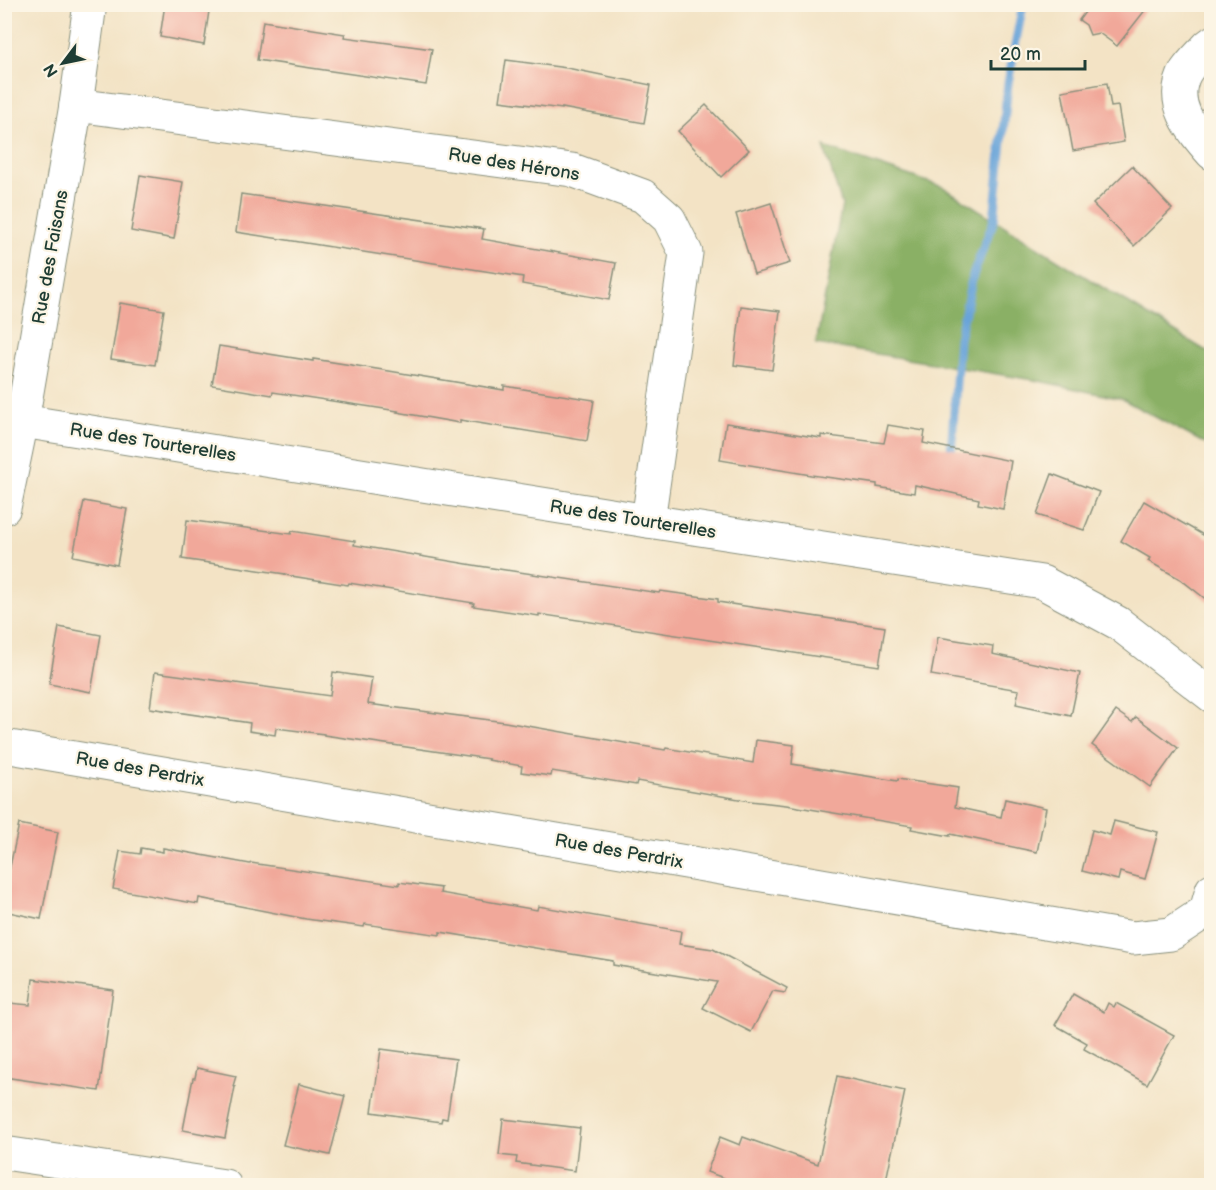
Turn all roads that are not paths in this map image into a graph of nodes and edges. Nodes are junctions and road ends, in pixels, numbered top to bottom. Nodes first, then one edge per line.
1 (90, 4) edge
2 (1212, 43) edge
3 (76, 105) junction
4 (1212, 153) edge
5 (22, 421) junction
6 (4, 508) edge
7 (648, 521) junction
8 (1212, 696) edge
9 (4, 746) edge
10 (1212, 891) edge
11 (4, 1153) edge
12 (225, 1185) edge

1 - 3 street, Rue des Faisans
2 - 4 street
3 - 5 street, Rue des Faisans
3 - 7 street, Rue des Hérons
5 - 6 street, Rue des Faisans
5 - 7 street, Rue des Tourterelles
7 - 8 street, Rue des Tourterelles
9 - 10 street, Rue des Perdrix
11 - 12 street

